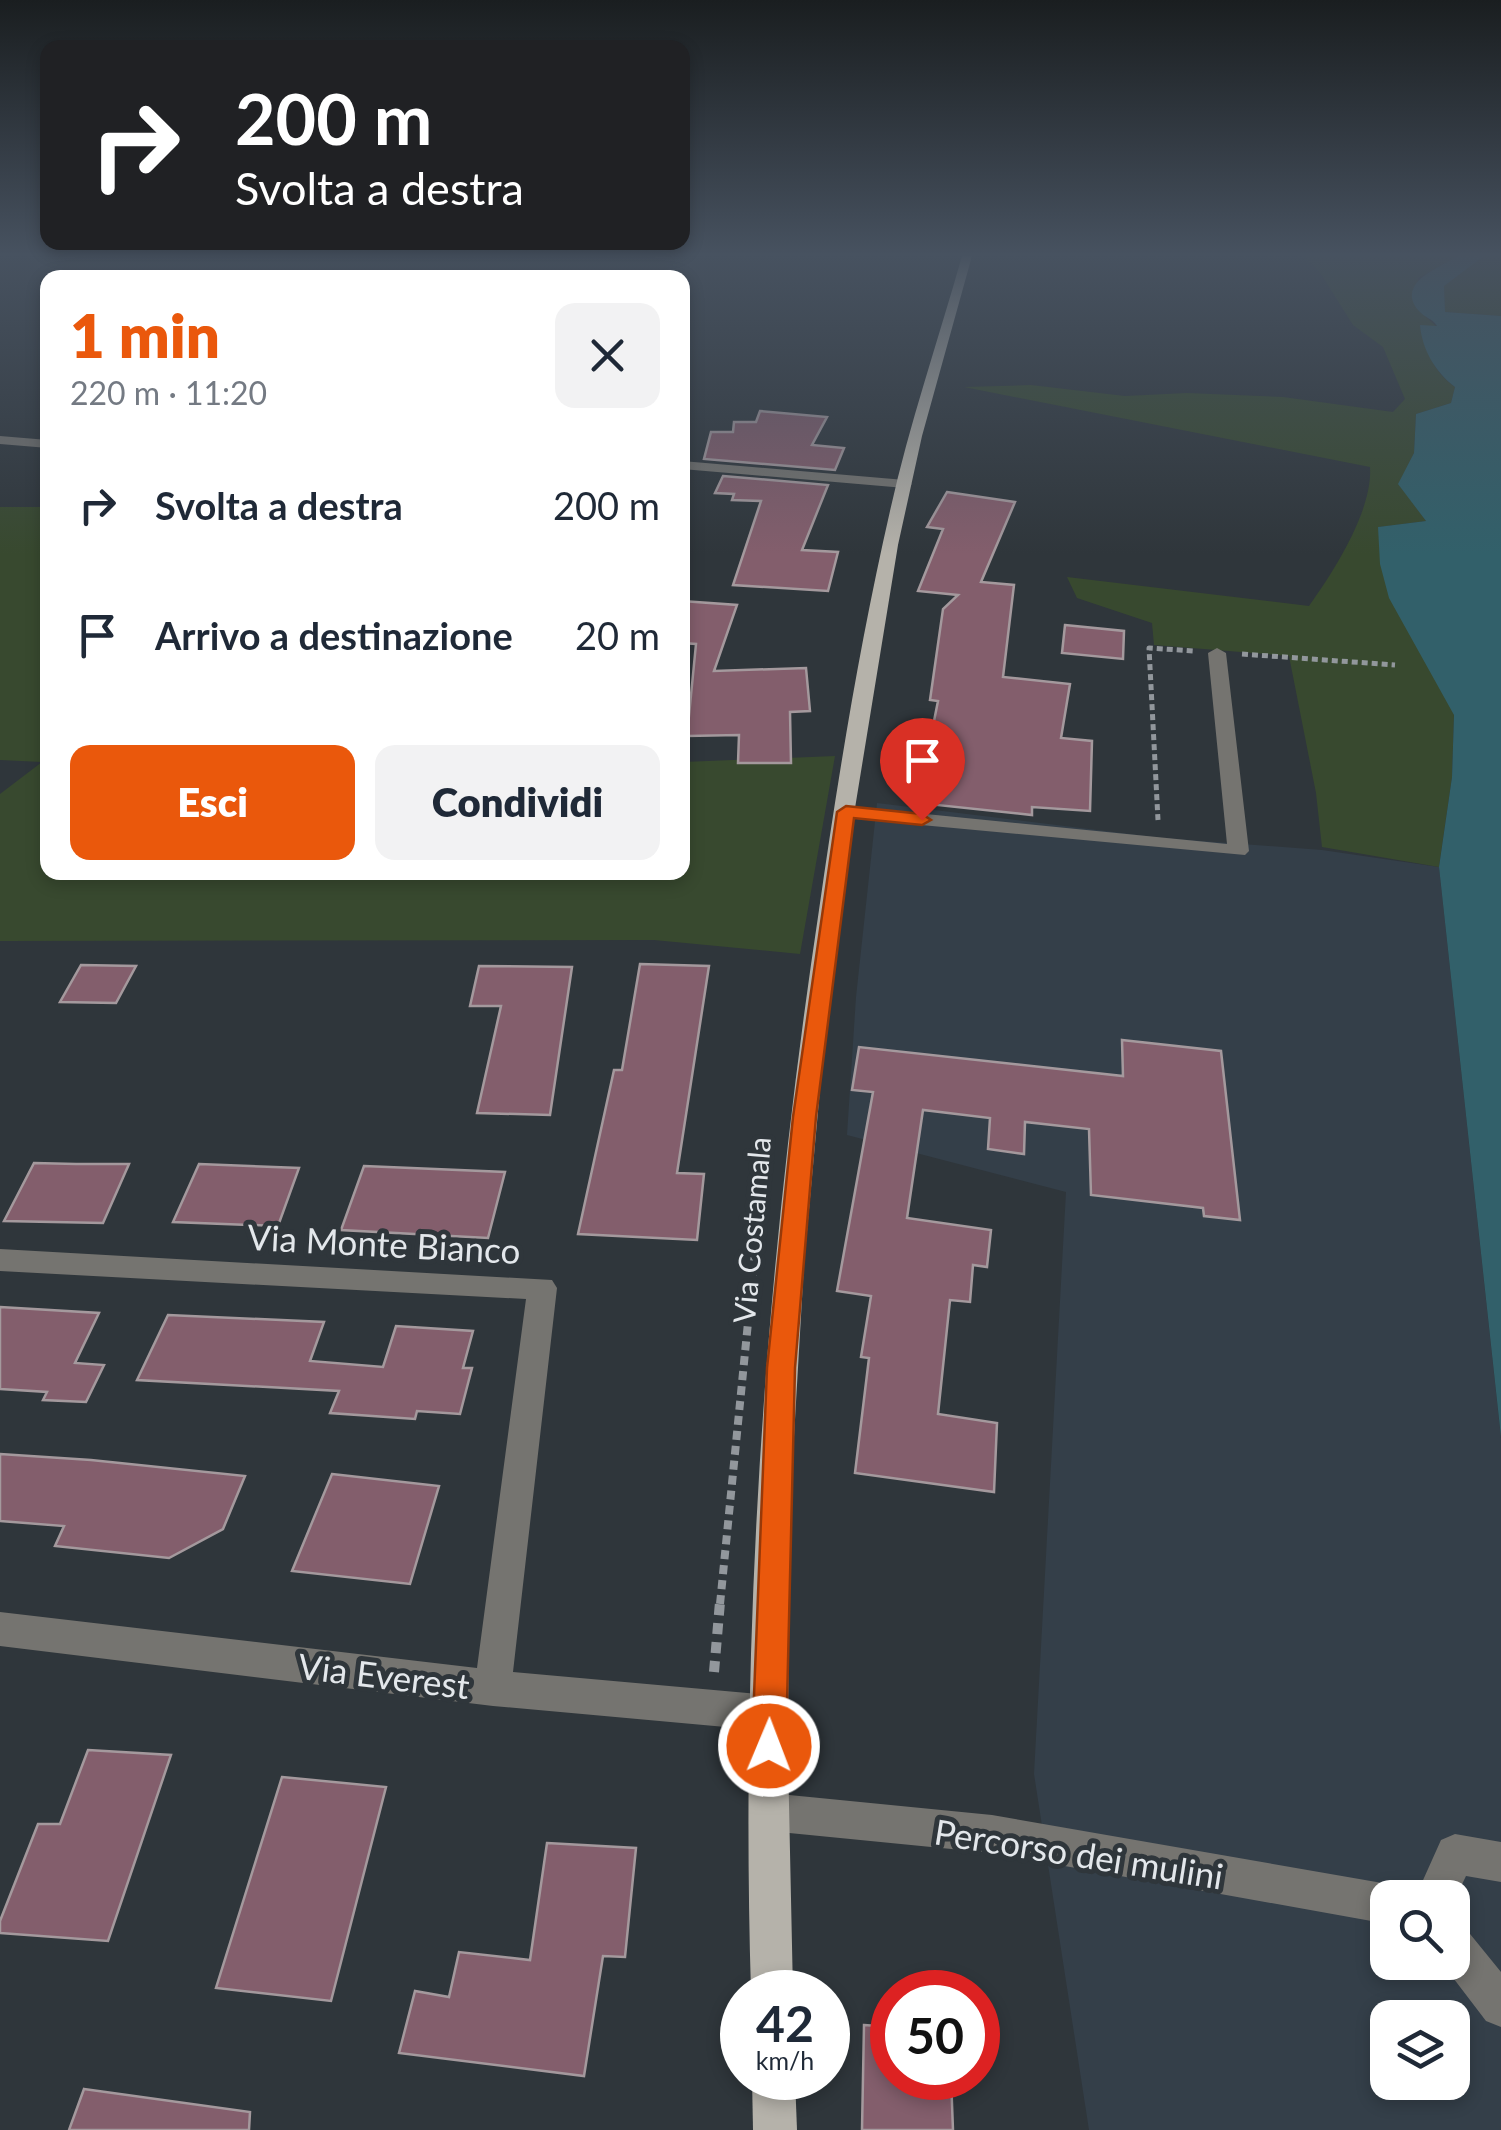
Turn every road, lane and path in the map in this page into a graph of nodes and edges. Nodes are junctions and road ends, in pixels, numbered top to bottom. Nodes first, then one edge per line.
1 (941, 355) edge
2 (0, 440) edge
3 (40, 443) edge
4 (690, 465) edge
5 (905, 484) junction
6 (1216, 652) dead end
7 (846, 812) junction
8 (0, 1260) edge
9 (0, 1630) edge
10 (494, 1688) junction
11 (770, 1712) junction
12 (769, 1812) junction
13 (1501, 1862) edge
14 (1443, 1880) edge
15 (1370, 1901) edge
16 (1470, 1966) edge
17 (772, 1970) edge
18 (1501, 2006) edge
19 (774, 2100) edge
20 (775, 2130) edge

1 - 5 main road, Via Costamala
2 - 3 street
4 - 5 street
5 - 7 main road, Via Costamala
6 - 7 street
7 - 11 main road, Via Costamala
8 - 10 street, Via Monte Bianco
9 - 10 street, Via Everest
10 - 11 street, Via Everest
11 - 12 main road, Via Costamala
12 - 15 street, Percorso dei mulini
12 - 17 main road, Via Costamala
13 - 14 street
16 - 18 street
19 - 20 main road

